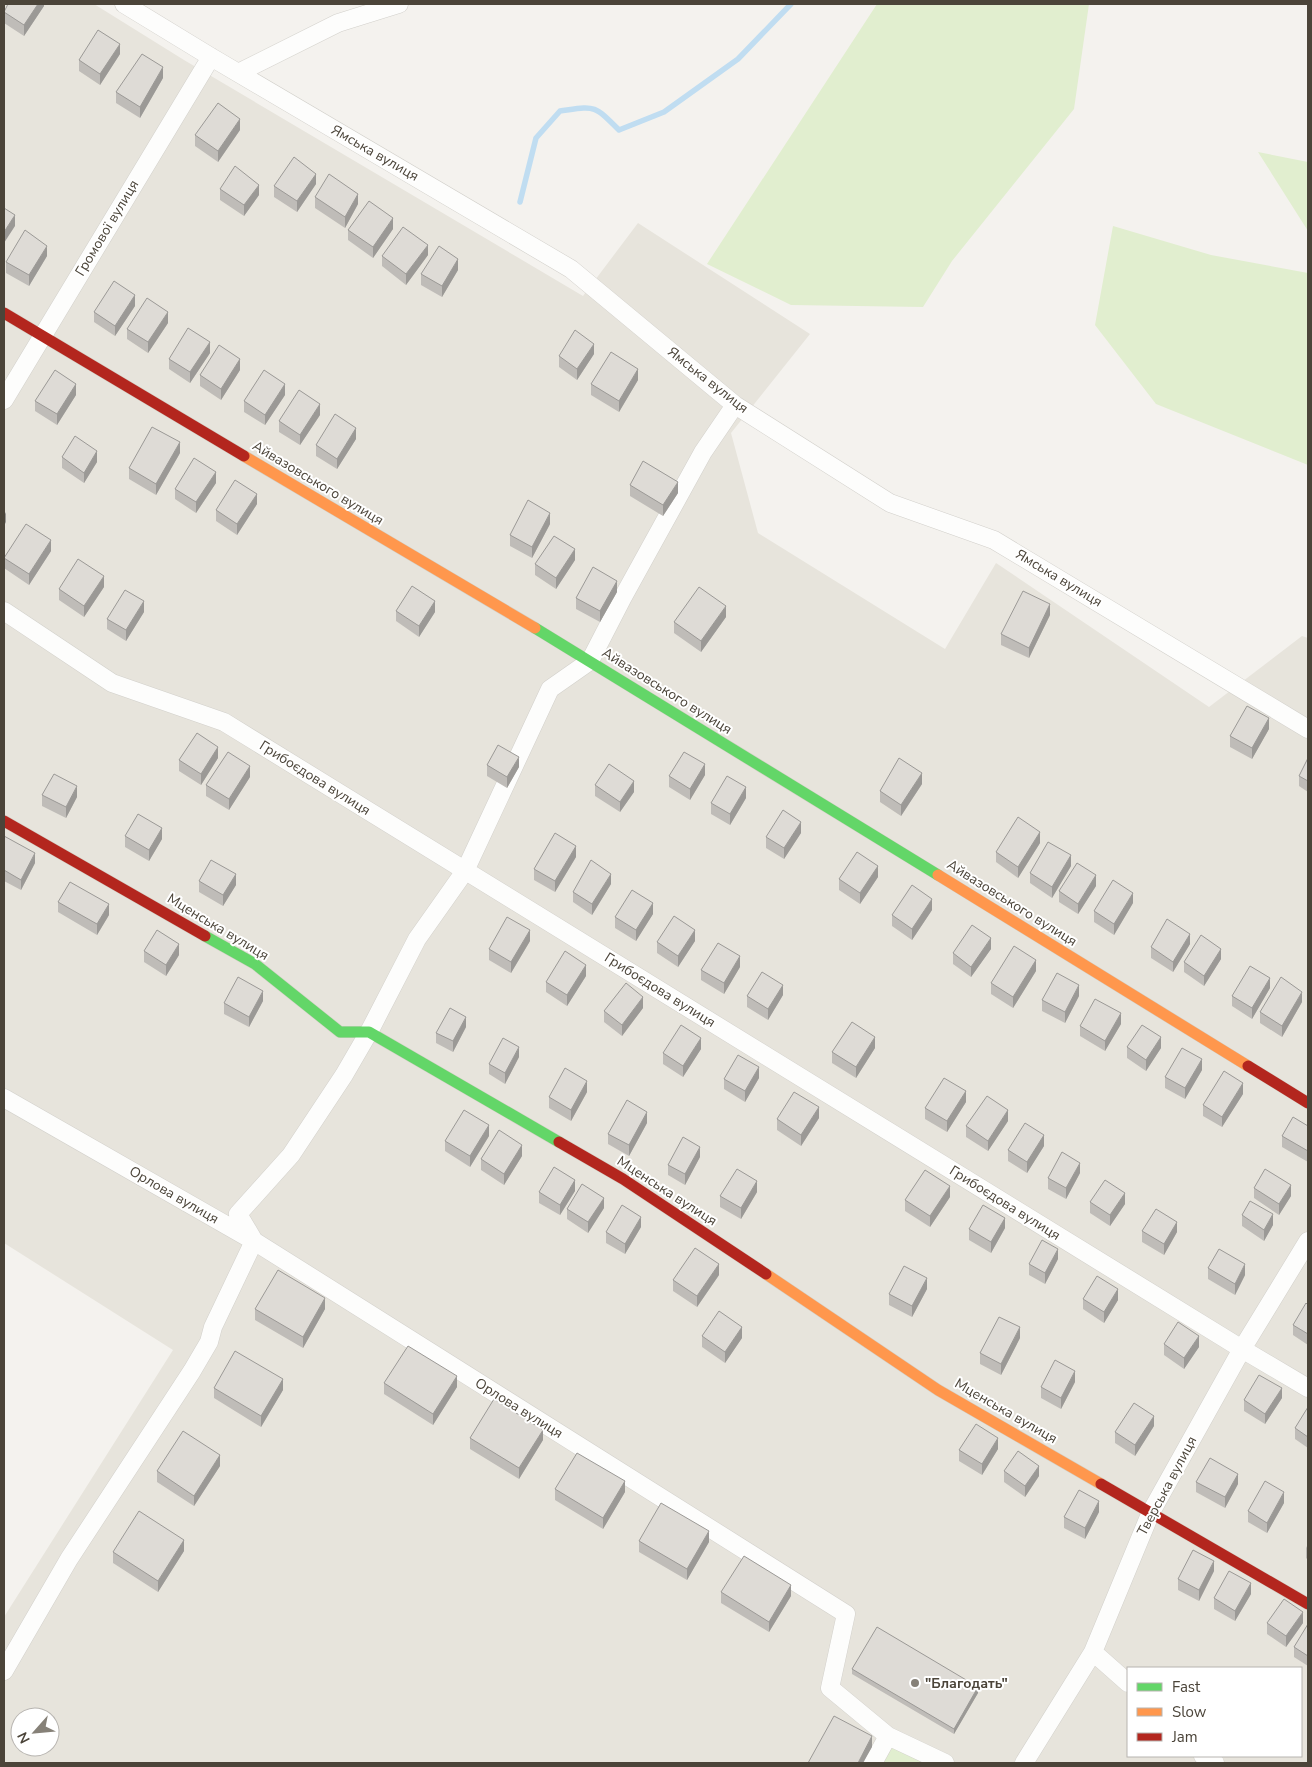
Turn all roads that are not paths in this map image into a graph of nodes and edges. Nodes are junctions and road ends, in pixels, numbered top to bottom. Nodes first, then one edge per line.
1 (124, 4) edge
2 (399, 4) edge
3 (211, 57) junction
4 (238, 72) junction
5 (4, 313) edge
6 (42, 337) junction
7 (4, 400) edge
8 (735, 405) junction
9 (4, 611) edge
10 (590, 661) junction
11 (1308, 729) edge
12 (4, 821) edge
13 (466, 871) junction
14 (369, 1032) junction
15 (4, 1098) edge
16 (1308, 1102) edge
17 (254, 1241) junction
18 (1308, 1242) edge
19 (1242, 1349) junction
20 (1308, 1388) edge
21 (1151, 1512) junction
22 (1308, 1604) edge
23 (1093, 1652) junction
24 (4, 1671) edge
25 (1127, 1682) edge
26 (888, 1736) junction
27 (873, 1763) edge
28 (945, 1763) edge
29 (1024, 1763) edge

1 - 3 street, Ямська вулиця
2 - 4 street
3 - 4 street, Ямська вулиця
3 - 6 street, Громової вулиця
4 - 8 street, Ямська вулиця
5 - 6 street, Айвазовського вулиця
6 - 7 street, Громової вулиця
6 - 10 street, Айвазовського вулиця
8 - 10 street
8 - 11 street, Ямська вулиця
9 - 13 street, Грибоєдова вулиця
10 - 13 street
10 - 16 street, Айвазовського вулиця
12 - 14 street, Мценська вулиця
13 - 14 street
13 - 19 street, Грибоєдова вулиця
14 - 17 street
14 - 21 street, Мценська вулиця
15 - 17 street, Орлова вулиця
17 - 24 street
17 - 26 street, Орлова вулиця
18 - 19 street, Тверська вулиця
19 - 20 street, Грибоєдова вулиця
19 - 21 street, Тверська вулиця
21 - 22 street, Мценська вулиця
21 - 23 street, Тверська вулиця
23 - 25 street
23 - 29 street, Тверська вулиця
26 - 27 street
26 - 28 street, Орлова вулиця

